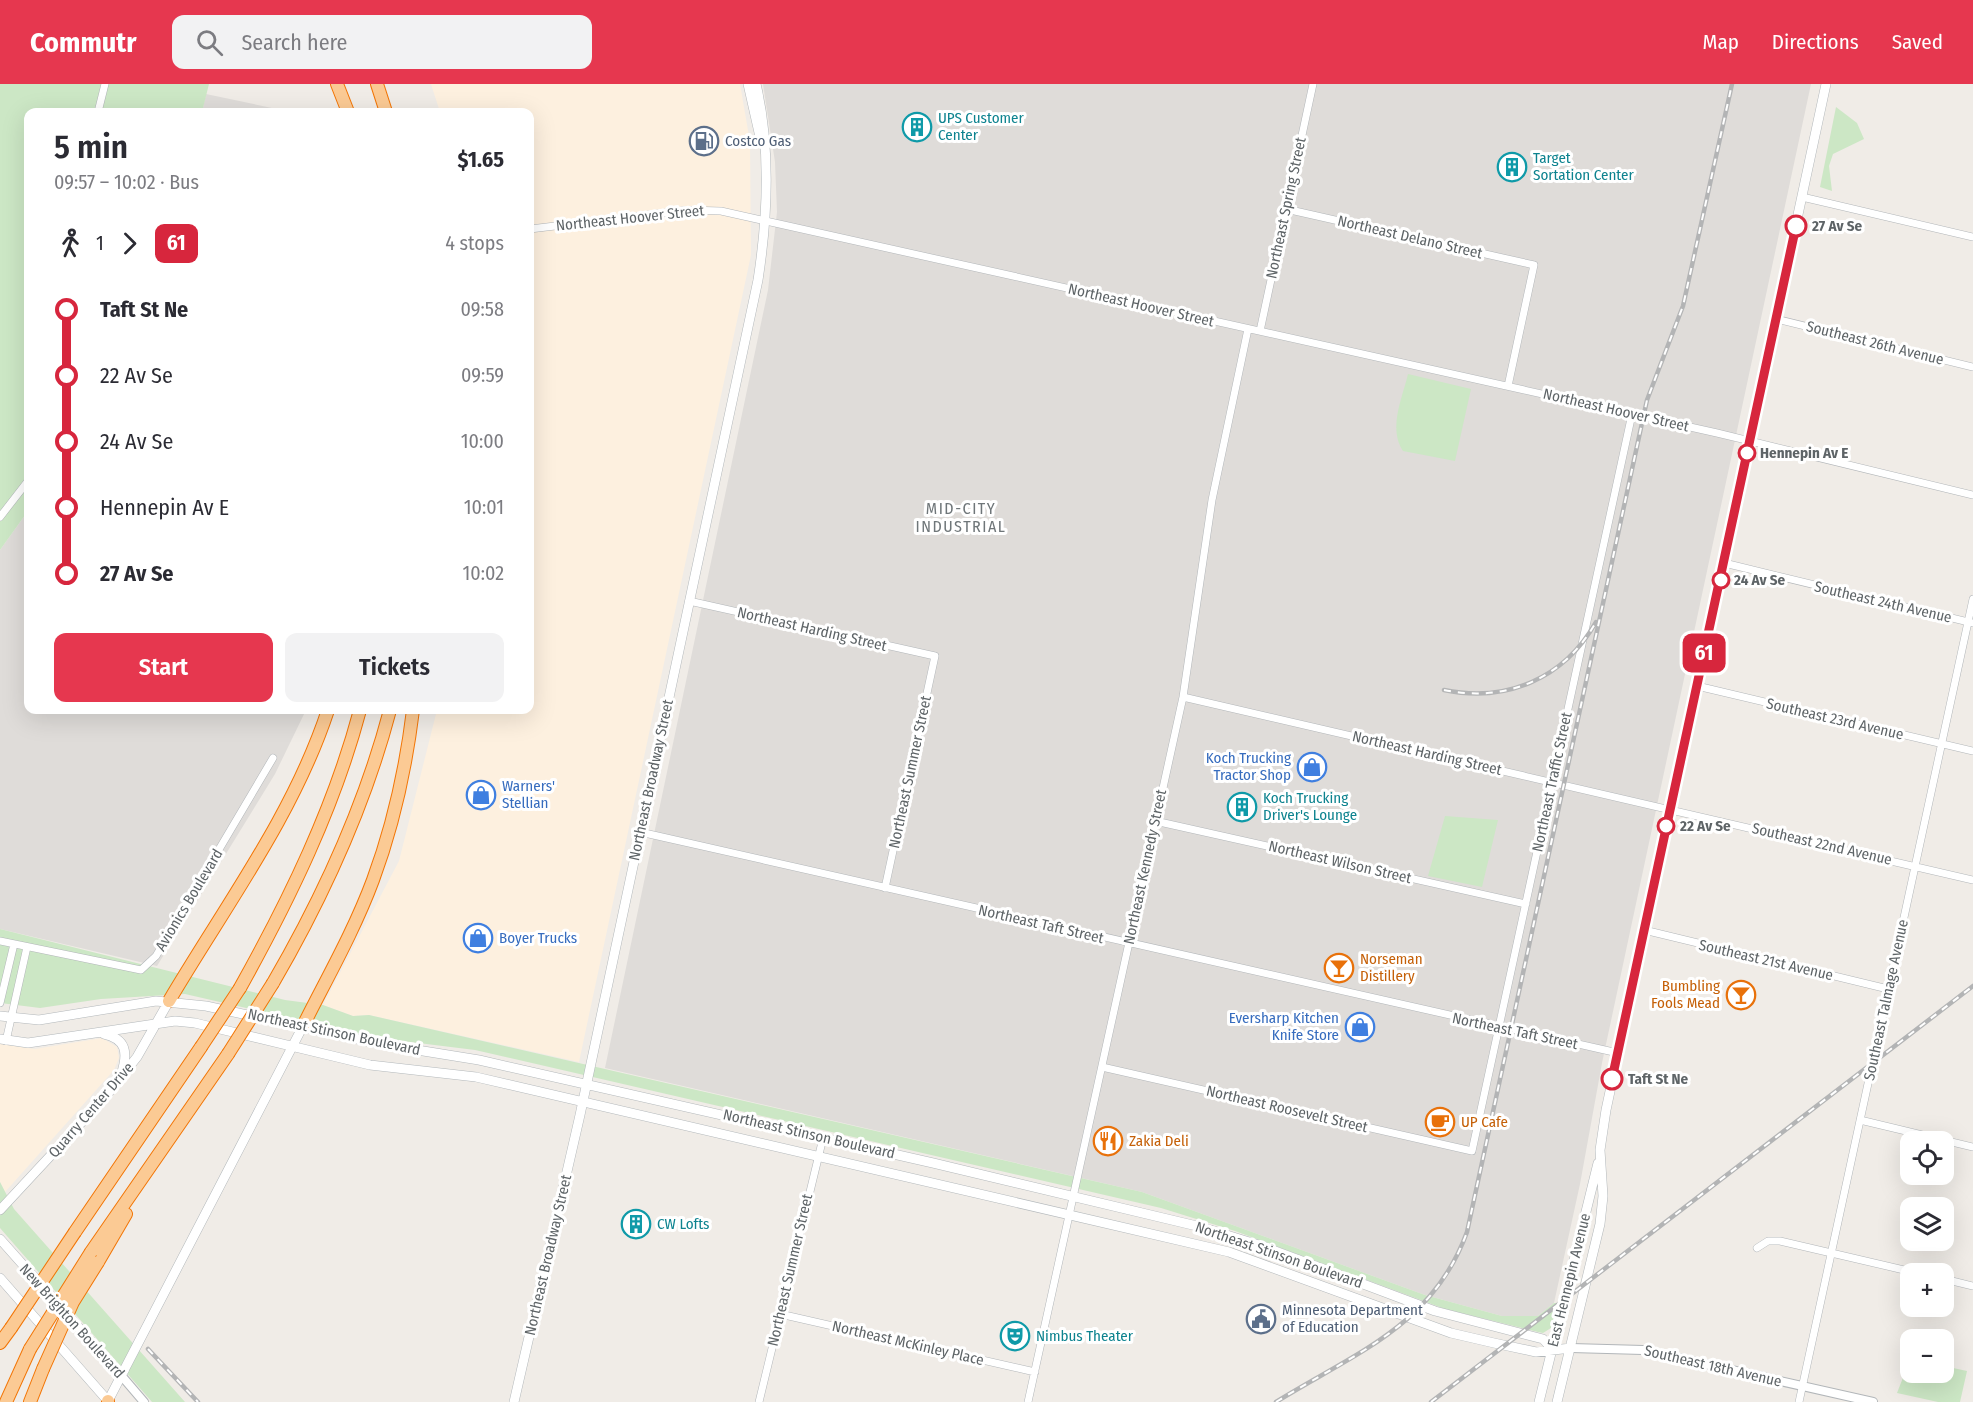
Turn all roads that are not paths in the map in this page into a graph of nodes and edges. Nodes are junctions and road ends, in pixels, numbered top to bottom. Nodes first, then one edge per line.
1 (105, 84) edge
2 (338, 84) edge
3 (344, 84) edge
4 (377, 84) edge
5 (748, 84) edge
6 (756, 84) edge
7 (1313, 84) edge
8 (1826, 84) edge
9 (99, 108) edge
10 (348, 108) edge
11 (349, 108) edge
12 (385, 108) edge
13 (765, 154) junction
14 (1802, 197) junction
15 (1286, 209) junction
16 (766, 221) junction
17 (534, 229) edge
18 (1973, 237) edge
19 (1776, 319) junction
20 (1248, 329) junction
21 (1260, 331) junction
22 (1973, 367) edge
23 (1508, 386) junction
24 (1632, 414) junction
25 (1749, 440) junction
26 (24, 486) edge
27 (1973, 495) edge
28 (0, 517) edge
29 (1724, 563) junction
30 (1973, 599) edge
31 (689, 601) junction
32 (1971, 622) edge
33 (934, 656) joint
34 (1696, 686) junction
35 (1183, 697) junction
36 (327, 714) edge
37 (359, 714) edge
38 (389, 714) edge
39 (412, 714) edge
40 (1941, 744) junction
41 (1973, 751) edge
42 (273, 758) dead end
43 (1552, 782) junction
44 (1670, 809) junction
45 (1155, 820) junction
46 (640, 832) junction
47 (1914, 866) junction
48 (1973, 880) edge
49 (885, 888) junction
50 (1526, 904) junction
51 (1644, 930) junction
52 (0, 940) edge
53 (15, 944) junction
54 (1128, 944) junction
55 (27, 947) junction
56 (1888, 989) junction
57 (169, 1001) junction
58 (0, 1003) edge
59 (5, 1017) edge
60 (156, 1024) junction
61 (303, 1026) junction
62 (1499, 1028) junction
63 (99, 1033) junction
64 (3, 1040) edge
65 (293, 1048) junction
66 (1618, 1053) junction
67 (1102, 1067) junction
68 (120, 1079) junction
69 (587, 1084) junction
70 (583, 1101) junction
71 (1860, 1120) junction
72 (823, 1137) junction
73 (1973, 1147) edge
74 (1472, 1151) joint
75 (818, 1155) junction
76 (1599, 1158) junction
77 (1074, 1197) junction
78 (0, 1210) edge
79 (1071, 1213) junction
80 (0, 1239) edge
81 (1757, 1248) dead end
82 (1830, 1252) junction
83 (94, 1257) junction
84 (1900, 1269) edge
85 (0, 1278) edge
86 (1954, 1281) edge
87 (1973, 1286) edge
88 (780, 1314) junction
89 (0, 1343) edge
90 (1552, 1348) junction
91 (1571, 1348) junction
92 (1035, 1372) junction
93 (120, 1374) junction
94 (1802, 1387) junction
95 (6, 1402) edge
96 (30, 1402) edge
97 (108, 1402) edge
98 (144, 1402) edge
99 (514, 1402) edge
100 (759, 1402) edge
101 (1028, 1402) edge
102 (1539, 1402) edge
103 (1557, 1402) edge
104 (1798, 1402) edge
105 (1873, 1402) edge

1 - 9 street
2 - 10 highway
3 - 11 highway
4 - 12 highway
5 - 13 main road, Northeast Broadway Street
6 - 13 main road, Northeast Broadway Street
7 - 15 street, Northeast Spring Street
8 - 14 main road, East Hennepin Avenue
13 - 16 main road, Northeast Broadway Street
14 - 18 street
14 - 19 main road, East Hennepin Avenue
15 - 21 street, Northeast Spring Street
15 - 23 street, Northeast Delano Street
16 - 17 street, Northeast Hoover Street
16 - 20 street, Northeast Hoover Street
16 - 31 main road, Northeast Broadway Street
19 - 22 street, Southeast 26th Avenue
19 - 25 main road, East Hennepin Avenue
20 - 21 street, Northeast Hoover Street
20 - 35 street, Northeast Kennedy Street
21 - 23 street, Northeast Hoover Street
23 - 24 street, Northeast Hoover Street
24 - 25 street, Northeast Hoover Street
24 - 43 street, Northeast Traffic Street
25 - 27 street, Northeast Hoover Street
25 - 29 main road, East Hennepin Avenue
26 - 28 street
29 - 32 street, Southeast 24th Avenue
29 - 34 main road, East Hennepin Avenue
30 - 32 street, Southeast Talmage Avenue
31 - 33 street, Northeast Harding Street
31 - 46 main road, Northeast Broadway Street
32 - 40 street, Southeast Talmage Avenue
33 - 49 street, Northeast Summer Street
34 - 40 street, Southeast 23rd Avenue
34 - 44 main road, East Hennepin Avenue
35 - 43 street, Northeast Harding Street
35 - 45 street, Northeast Kennedy Street
36 - 57 highway
37 - 89 highway, bridge
38 - 83 highway, bridge
39 - 61 highway
40 - 41 street, Southeast 23rd Avenue
40 - 47 street, Southeast Talmage Avenue
42 - 55 street, Avionics Boulevard
43 - 44 street, Northeast Harding Street
43 - 50 street, Northeast Traffic Street
44 - 47 street, Southeast 22nd Avenue
44 - 51 main road, East Hennepin Avenue
45 - 50 street, Northeast Wilson Street
45 - 54 street, Northeast Kennedy Street
46 - 49 street, Northeast Taft Street
46 - 69 main road, Northeast Broadway Street
47 - 48 street, Southeast 22nd Avenue
47 - 56 street, Southeast Talmage Avenue
49 - 54 street, Northeast Taft Street
50 - 62 street, Northeast Traffic Street
51 - 56 street, Southeast 21st Avenue
51 - 66 main road, East Hennepin Avenue
52 - 53 street, Avionics Boulevard
53 - 55 street, Avionics Boulevard
53 - 58 street
54 - 62 street, Northeast Taft Street
54 - 67 street, Northeast Kennedy Street
55 - 59 street
56 - 71 street, Southeast Talmage Avenue
57 - 59 main road, Northeast Stinson Boulevard
57 - 60 main road, Quarry Center Drive
57 - 61 main road, Northeast Stinson Boulevard
59 - 64 street
60 - 63 main road, Northeast Stinson Boulevard
60 - 65 main road, Northeast Stinson Boulevard
60 - 68 main road, Quarry Center Drive
61 - 65 main road
61 - 69 main road, Northeast Stinson Boulevard
62 - 66 street, Northeast Taft Street
62 - 74 street, Northeast Traffic Street
63 - 64 main road, Northeast Stinson Boulevard
63 - 68 main road
65 - 70 main road, Northeast Stinson Boulevard
65 - 93 main road
66 - 76 main road, East Hennepin Avenue
67 - 74 street, Northeast Roosevelt Street
67 - 77 street, Northeast Kennedy Street
68 - 78 main road, Quarry Center Drive
69 - 70 main road, Northeast Broadway Street
69 - 72 main road, Northeast Stinson Boulevard
70 - 75 main road, Northeast Stinson Boulevard
70 - 99 main road, Northeast Broadway Street
71 - 73 street
71 - 82 street, Southeast Talmage Avenue
72 - 75 street, Northeast Summer Street
72 - 77 main road, Northeast Stinson Boulevard
75 - 79 main road, Northeast Stinson Boulevard
75 - 88 street, Northeast Summer Street
76 - 90 main road, East Hennepin Avenue
76 - 91 main road, East Hennepin Avenue
77 - 79 street, Northeast Kennedy Street
77 - 90 main road, Northeast Stinson Boulevard
79 - 90 main road, Northeast Stinson Boulevard
79 - 92 street, Northeast Kennedy Street
80 - 93 main road, New Brighton Boulevard
81 - 82 street
82 - 84 street
82 - 94 street, Southeast Talmage Avenue
83 - 95 highway, bridge
83 - 96 highway, bridge
85 - 97 main road, New Brighton Boulevard
86 - 87 street
88 - 92 street, Northeast McKinley Place
88 - 100 street, Northeast Summer Street
90 - 91 main road, Southeast 18th Avenue
90 - 102 main road, East Hennepin Avenue
91 - 94 street, Southeast 18th Avenue
91 - 103 main road, East Hennepin Avenue
92 - 101 street, Northeast Kennedy Street
93 - 97 main road
93 - 98 street, New Brighton Boulevard
94 - 104 street, Southeast Talmage Avenue
94 - 105 street, Southeast 18th Avenue

